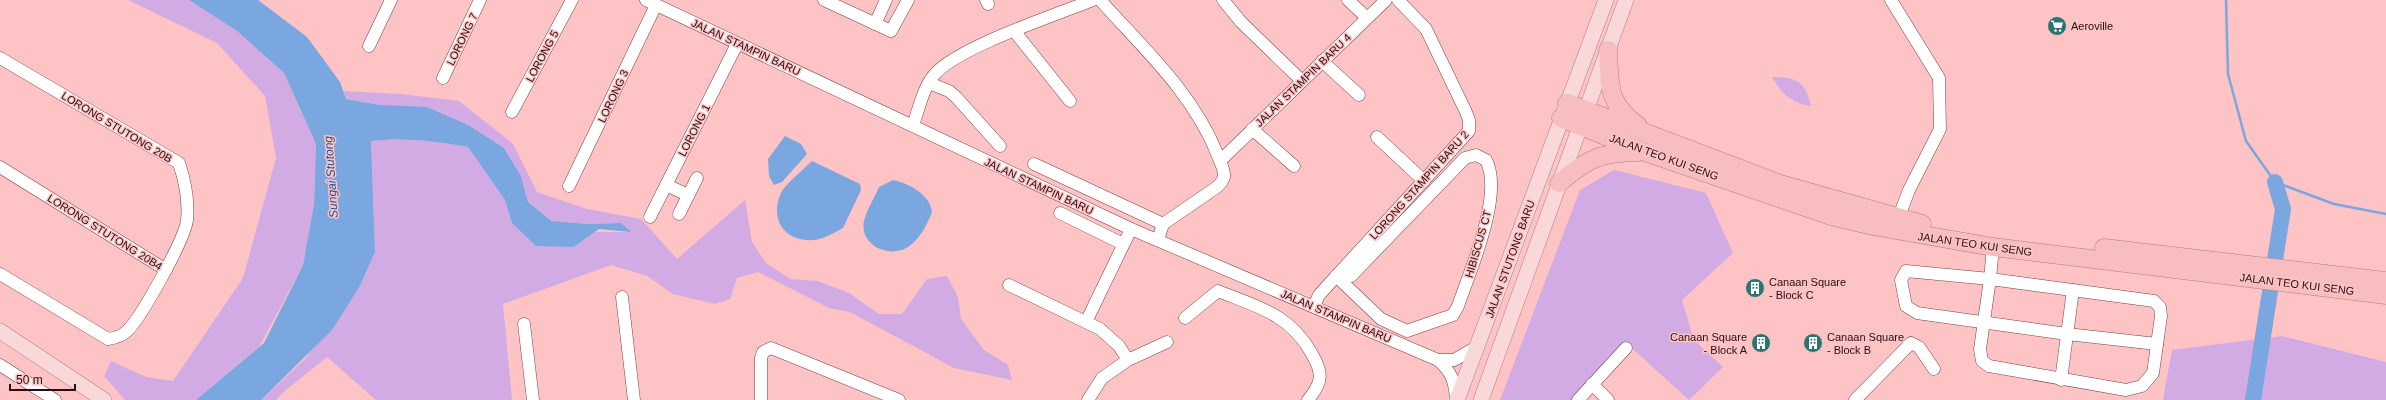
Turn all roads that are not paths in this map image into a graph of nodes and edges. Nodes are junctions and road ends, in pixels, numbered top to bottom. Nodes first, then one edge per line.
1 (391, 0) edge
2 (480, 0) edge
3 (572, 0) edge
4 (824, 0) edge
5 (886, 0) edge
6 (908, 0) edge
7 (1093, 0) edge
8 (1100, 0) edge
9 (1223, 0) edge
10 (1348, 0) edge
11 (1398, 0) edge
12 (1606, 0) edge
13 (1626, 0) edge
14 (1891, 0) edge
15 (1384, 1) edge
16 (651, 2) edge
17 (1367, 18) junction
18 (875, 24) junction
19 (1015, 32) junction
20 (737, 44) junction
21 (369, 46) dead end
22 (1608, 50) junction
23 (0, 58) edge
24 (1322, 62) junction
25 (443, 78) dead end
26 (1302, 81) junction
27 (929, 83) junction
28 (1359, 95) dead end
29 (1070, 101) dead end
30 (1564, 110) junction
31 (512, 112) dead end
32 (1582, 118) junction
33 (913, 125) junction
34 (1252, 129) junction
35 (1378, 137) dead end
36 (1649, 144) junction
37 (1000, 146) dead end
38 (1220, 161) junction
39 (1034, 164) dead end
40 (1294, 166) dead end
41 (0, 167) edge
42 (697, 178) dead end
43 (1424, 181) junction
44 (1559, 183) junction
45 (666, 185) junction
46 (569, 186) dead end
47 (688, 195) junction
48 (1060, 213) dead end
49 (679, 214) dead end
50 (650, 217) dead end
51 (1898, 219) junction
52 (1163, 224) junction
53 (1131, 229) junction
54 (1158, 240) junction
55 (1123, 244) junction
56 (1992, 247) junction
57 (2211, 267) junction
58 (166, 270) junction
59 (1229, 271) junction
60 (0, 274) edge
61 (1338, 274) junction
62 (1990, 279) junction
63 (2327, 281) junction
64 (2386, 281) edge
65 (1009, 285) dead end
66 (2073, 290) junction
67 (1218, 291) junction
68 (2386, 295) edge
69 (622, 297) dead end
70 (1314, 306) junction
71 (1185, 318) dead end
72 (1086, 322) junction
73 (1985, 323) junction
74 (524, 324) dead end
75 (0, 331) edge
76 (2067, 334) junction
77 (1167, 342) dead end
78 (2157, 344) junction
79 (1477, 347) junction
80 (1626, 348) dead end
81 (1128, 360) junction
82 (1438, 360) junction
83 (0, 365) edge
84 (1934, 369) dead end
85 (2061, 380) junction
86 (1592, 384) junction
87 (55, 400) edge
88 (104, 400) edge
89 (533, 400) edge
90 (634, 400) edge
91 (761, 400) edge
92 (899, 400) edge
93 (1088, 400) edge
94 (1308, 400) edge
95 (1457, 400) edge
96 (1481, 400) edge
97 (1578, 400) edge
98 (1608, 400) edge
99 (1855, 400) edge

1 - 21 street
2 - 25 street, LORONG 7
3 - 31 street, LORONG 5
4 - 18 street
5 - 18 street
6 - 18 street
7 - 19 street
8 - 38 street
9 - 26 street
10 - 17 street
11 - 43 street, LORONG STAMPIN BARU 2
12 - 30 main road, JALAN STUTONG BARU
13 - 22 main road, JALAN STUTONG BARU
14 - 51 street
15 - 17 street, JALAN STAMPIN BARU 4
16 - 20 street, JALAN STAMPIN BARU
16 - 46 street, LORONG 3
17 - 24 street, JALAN STAMPIN BARU 4
19 - 27 street
19 - 29 street
20 - 33 street, JALAN STAMPIN BARU
20 - 45 street, LORONG 1
22 - 32 main road, JALAN STUTONG BARU
22 - 36 highway
23 - 58 street, LORONG STUTONG 20B
24 - 26 street, JALAN STAMPIN BARU 4
24 - 28 street
26 - 34 street, JALAN STAMPIN BARU 4
27 - 33 street
27 - 37 street
30 - 32 highway
30 - 79 main road, JALAN STUTONG BARU
32 - 36 highway, JALAN TEO KUI SENG
32 - 44 main road, JALAN STUTONG BARU
33 - 53 street, JALAN STAMPIN BARU
34 - 38 street, JALAN STAMPIN BARU 4
34 - 40 street
35 - 43 street
36 - 44 highway
36 - 51 highway, JALAN TEO KUI SENG
36 - 56 highway, JALAN TEO KUI SENG
38 - 52 street
39 - 52 street
41 - 58 street, LORONG STUTONG 20B4
42 - 47 street
43 - 61 street, LORONG STAMPIN BARU 2
44 - 96 main road, JALAN STUTONG BARU
45 - 47 street
45 - 50 street, LORONG 1
47 - 49 street
48 - 55 street
51 - 57 highway, JALAN TEO KUI SENG
52 - 54 street
53 - 54 street, JALAN STAMPIN BARU
53 - 55 street
54 - 59 street, JALAN STAMPIN BARU
55 - 72 street
56 - 57 highway, JALAN TEO KUI SENG
56 - 62 street
57 - 63 highway, JALAN TEO KUI SENG
58 - 60 street, LORONG STUTONG 20B4
59 - 67 street
59 - 70 street, JALAN STAMPIN BARU
61 - 61 street, HIBISCUS CT
61 - 70 street, LORONG STAMPIN BARU 2
62 - 66 street
62 - 73 street
62 - 73 street
63 - 64 highway, JALAN TEO KUI SENG
63 - 68 highway, JALAN TEO KUI SENG
65 - 72 street
66 - 76 street
66 - 78 street
67 - 71 street
67 - 94 street
69 - 90 street
70 - 82 street, JALAN STAMPIN BARU
72 - 81 street
73 - 76 street
73 - 85 street
74 - 89 street
75 - 88 main road
76 - 78 street
76 - 85 street
77 - 81 street
78 - 85 street
79 - 82 street, JALAN STAMPIN BARU
79 - 95 main road, JALAN STUTONG BARU
80 - 86 street
81 - 93 street
82 - 95 street, JALAN STAMPIN BARU
83 - 87 street
84 - 99 street
86 - 97 street
86 - 98 street
91 - 92 street

